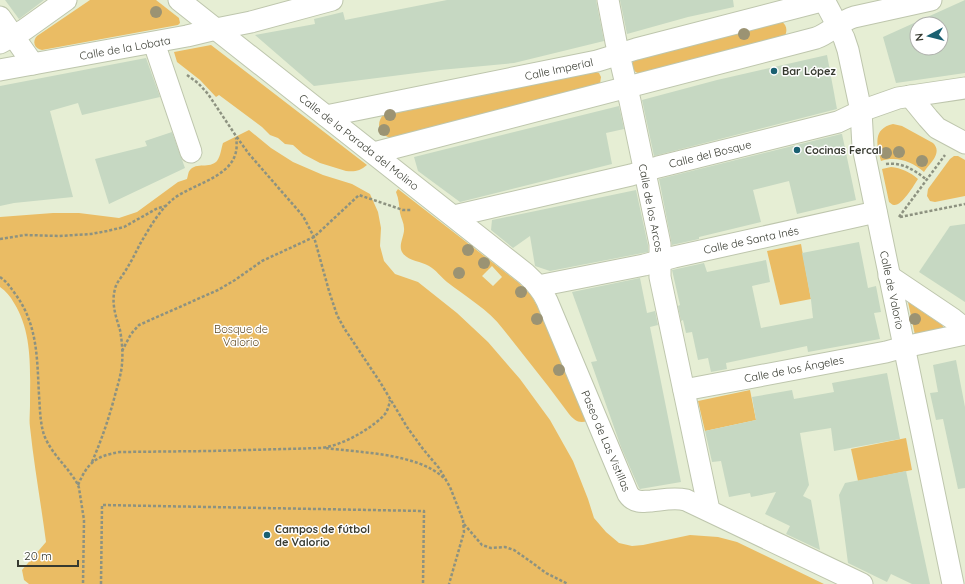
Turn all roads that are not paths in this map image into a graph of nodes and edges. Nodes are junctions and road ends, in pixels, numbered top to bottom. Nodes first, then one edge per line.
1 (66, 0) edge
2 (179, 0) edge
3 (332, 0) edge
4 (608, 0) edge
5 (825, 0) edge
6 (932, 0) edge
7 (788, 10) junction
8 (0, 17) edge
9 (838, 26) junction
10 (216, 29) junction
11 (7, 40) edge
12 (154, 43) junction
13 (794, 44) junction
14 (619, 54) junction
15 (34, 64) junction
16 (0, 70) edge
17 (627, 87) junction
18 (965, 88) edge
19 (910, 96) junction
20 (861, 111) junction
21 (326, 116) junction
22 (962, 141) edge
23 (191, 152) dead end
24 (374, 153) junction
25 (645, 171) junction
26 (876, 212) junction
27 (454, 216) junction
28 (660, 260) junction
29 (889, 276) junction
30 (538, 286) junction
31 (965, 329) edge
32 (965, 334) edge
33 (904, 347) junction
34 (684, 390) junction
35 (708, 510) junction
36 (862, 584) edge
37 (952, 584) edge

1 - 11 street
2 - 10 street, Calle de la Parada del Molino
3 - 10 street, Calle de la Lobata
4 - 14 street, Calle de los Arcos
5 - 7 street, Calle Imperial
5 - 9 street, Calle de Valorio
6 - 9 street
7 - 13 street
7 - 14 street, Calle Imperial
8 - 11 street
9 - 13 street
9 - 20 street, Calle de Valorio
10 - 12 street, Calle de la Lobata
10 - 21 street, Calle de la Parada del Molino
11 - 15 street
12 - 15 street, Calle de la Lobata
12 - 23 street
13 - 17 street
14 - 17 street, Calle de los Arcos
14 - 21 street, Calle Imperial
15 - 16 street, Calle de la Lobata
17 - 24 street
17 - 25 street, Calle de los Arcos
18 - 19 street, Calle del Bosque
19 - 20 street, Calle del Bosque
19 - 22 street
20 - 25 street, Calle del Bosque
20 - 26 street, Calle de Valorio
21 - 24 street, Calle de la Parada del Molino
24 - 27 street, Calle de la Parada del Molino
25 - 27 street, Calle del Bosque
25 - 28 street, Calle de los Arcos
26 - 28 street, Calle de Santa Inés
26 - 29 street, Calle de Valorio
27 - 30 street, Calle de la Parada del Molino
28 - 30 street, Calle de Santa Inés
28 - 34 street, Calle de los Arcos
29 - 31 street
29 - 33 street, Calle de Valorio
30 - 35 street, Paseo de Las Vistillas
32 - 33 street, Calle de los Ángeles
33 - 34 street, Calle de los Ángeles
33 - 37 street, Calle de Valorio
34 - 35 street, Calle de los Arcos
35 - 36 street, Paseo de Las Vistillas

